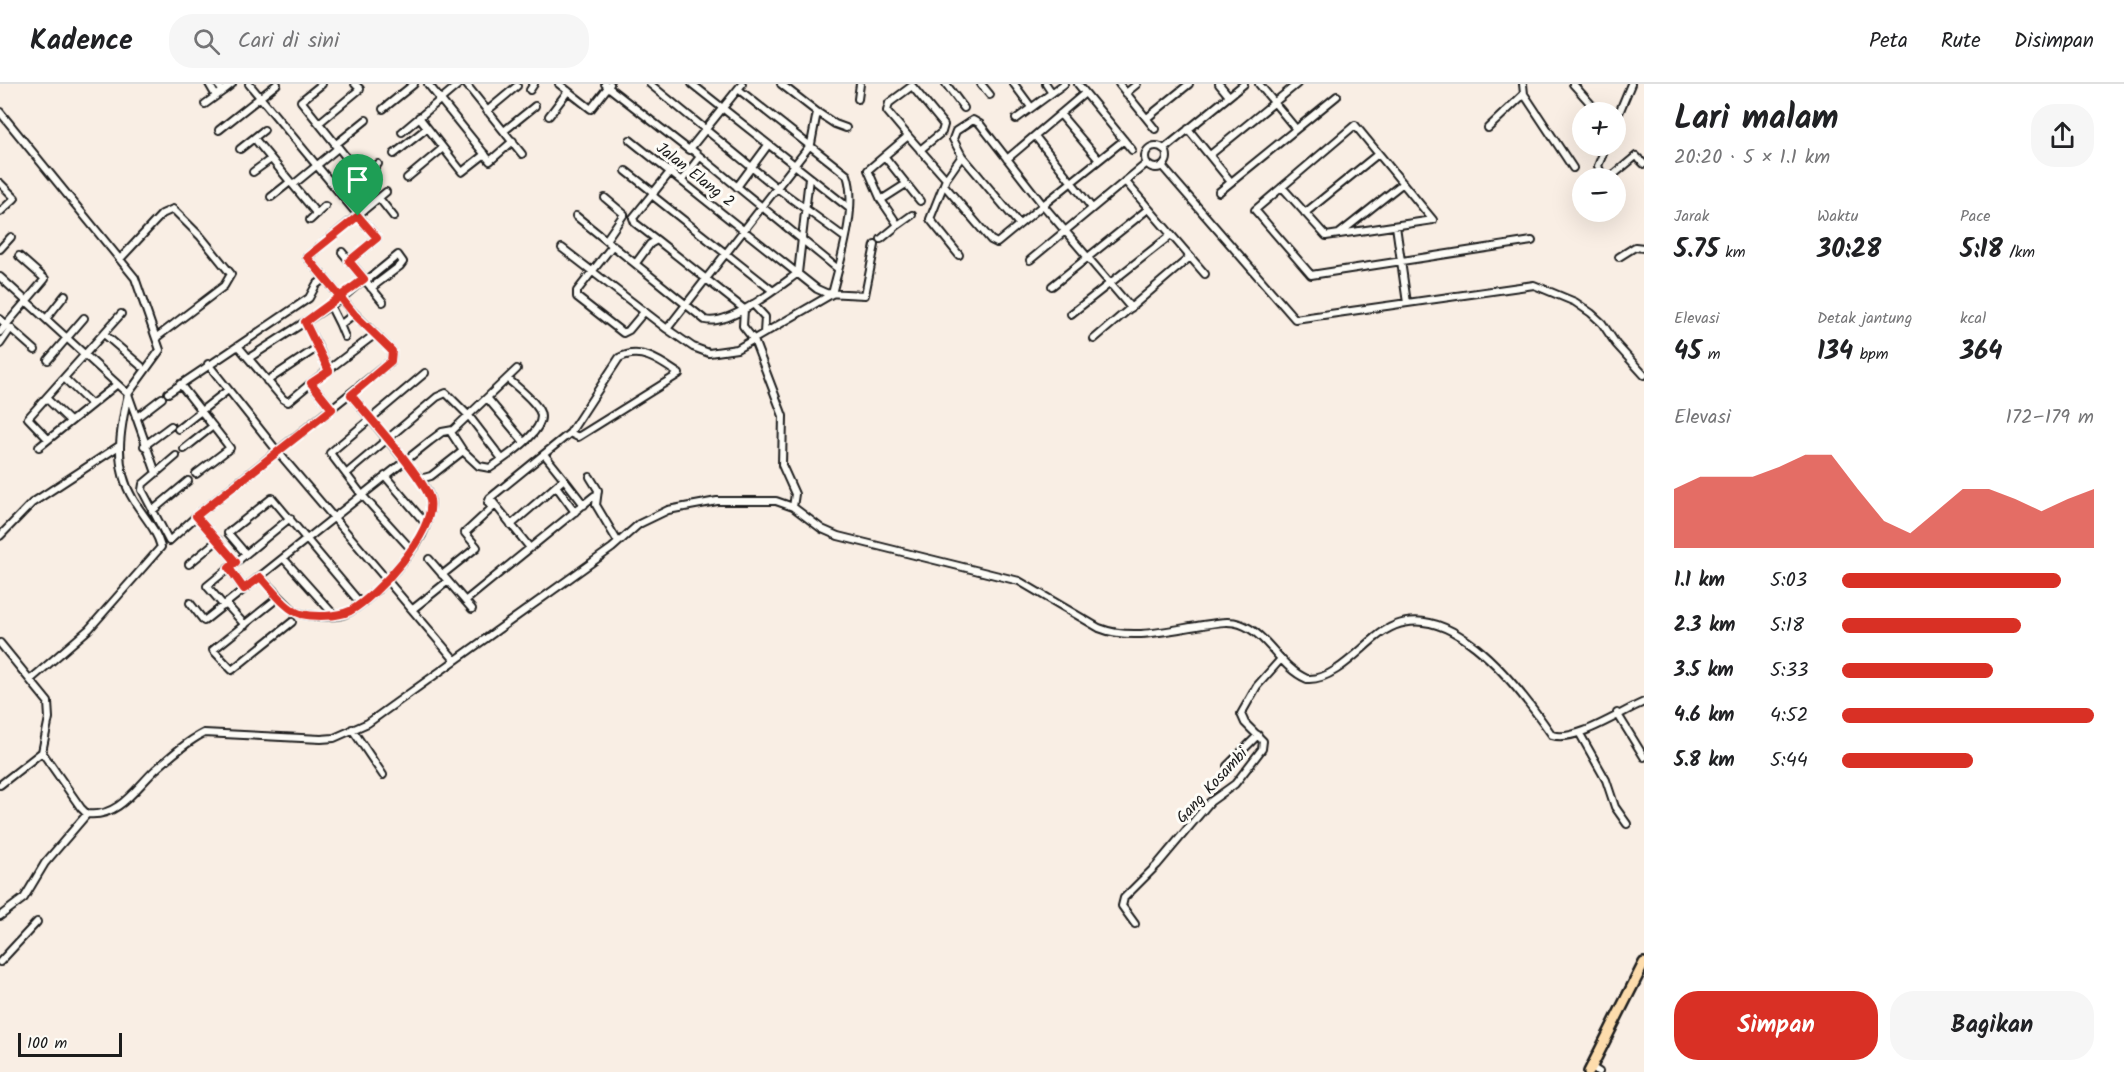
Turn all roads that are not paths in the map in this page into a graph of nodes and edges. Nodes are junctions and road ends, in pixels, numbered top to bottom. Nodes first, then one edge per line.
1 (209, 84) edge
2 (217, 84) edge
3 (232, 84) edge
4 (249, 84) edge
5 (277, 84) edge
6 (322, 84) edge
7 (356, 84) edge
8 (414, 84) edge
9 (428, 84) edge
10 (459, 84) edge
11 (559, 84) edge
12 (650, 84) edge
13 (692, 84) edge
14 (781, 84) edge
15 (860, 84) edge
16 (946, 84) edge
17 (981, 84) edge
18 (1014, 84) edge
19 (1046, 84) edge
20 (1064, 84) edge
21 (1078, 84) edge
22 (1119, 84) edge
23 (1137, 84) edge
24 (1189, 84) edge
25 (1219, 84) edge
26 (1244, 84) edge
27 (1259, 84) edge
28 (1297, 84) edge
29 (1523, 84) edge
30 (1573, 84) edge
31 (1631, 84) edge
32 (608, 85) edge
33 (913, 85) edge
34 (471, 86) edge
35 (517, 86) dead end
36 (740, 86) edge
37 (223, 91) junction
38 (568, 91) junction
39 (1052, 93) junction
40 (1085, 93) junction
41 (1126, 93) junction
42 (1524, 94) junction
43 (990, 95) dead end
44 (216, 96) junction
45 (1229, 96) junction
46 (1337, 96) dead end
47 (260, 98) junction
48 (858, 99) dead end
49 (440, 100) junction
50 (1589, 102) edge
51 (1624, 102) edge
52 (1274, 103) junction
53 (205, 104) dead end
54 (535, 106) dead end
55 (1031, 107) junction
56 (723, 108) junction
57 (963, 108) dead end
58 (383, 109) dead end
59 (487, 111) junction
60 (0, 112) edge
61 (817, 112) junction
62 (1060, 114) junction
63 (549, 116) dead end
64 (419, 117) junction
65 (1147, 118) junction
66 (1017, 119) dead end
67 (366, 120) dead end
68 (319, 123) junction
69 (427, 128) junction
70 (846, 128) dead end
71 (1488, 128) dead end
72 (706, 129) junction
73 (1155, 129) dead end
74 (1188, 129) junction
75 (1296, 129) junction
76 (219, 130) dead end
77 (264, 130) dead end
78 (504, 131) junction
79 (402, 132) dead end
80 (908, 136) junction
81 (1035, 136) junction
82 (254, 138) junction
83 (630, 140) dead end
84 (1124, 140) junction
85 (513, 141) junction
86 (811, 144) junction
87 (768, 145) junction
88 (336, 146) junction
89 (443, 148) junction
90 (240, 149) dead end
91 (691, 149) junction
92 (1164, 149) junction
93 (920, 150) junction
94 (1132, 150) dead end
95 (394, 154) dead end
96 (485, 154) junction
97 (522, 154) dead end
98 (1378, 154) junction
99 (1210, 155) junction
100 (962, 156) junction
101 (1602, 156) edge
102 (885, 157) junction
103 (699, 158) junction
104 (271, 159) junction
105 (1007, 159) junction
106 (1099, 160) junction
107 (1147, 163) junction
108 (378, 164) dead end
109 (1644, 164) edge
110 (316, 166) junction
111 (794, 166) junction
112 (1162, 166) junction
113 (752, 168) junction
114 (1574, 168) dead end
115 (626, 171) dead end
116 (671, 171) junction
117 (254, 172) dead end
118 (406, 178) dead end
119 (809, 178) junction
120 (682, 180) junction
121 (1125, 181) junction
122 (945, 182) junction
123 (1072, 182) junction
124 (1231, 182) junction
125 (0, 183) edge
126 (291, 183) junction
127 (1403, 183) junction
128 (906, 184) junction
129 (736, 187) junction
130 (1282, 187) junction
131 (777, 188) junction
132 (386, 192) dead end
133 (1219, 192) dead end
134 (653, 194) junction
135 (271, 197) dead end
136 (379, 198) junction
137 (605, 198) dead end
138 (881, 200) junction
139 (920, 201) dead end
140 (325, 206) dead end
141 (761, 206) junction
142 (1044, 206) junction
143 (804, 208) junction
144 (849, 208) junction
145 (1092, 208) junction
146 (1148, 209) junction
147 (0, 212) edge
148 (1305, 213) junction
149 (317, 214) junction
150 (912, 215) dead end
151 (358, 216) junction
152 (576, 216) dead end
153 (394, 217) dead end
154 (310, 220) dead end
155 (1019, 224) junction
156 (898, 225) junction
157 (1396, 226) junction
158 (744, 230) junction
159 (1065, 230) junction
160 (1338, 234) junction
161 (1171, 235) junction
162 (10, 237) dead end
163 (844, 237) junction
164 (801, 239) junction
165 (881, 239) dead end
166 (606, 240) junction
167 (657, 240) junction
168 (1532, 241) dead end
169 (613, 245) junction
170 (875, 245) dead end
171 (562, 248) dead end
172 (1644, 248) edge
173 (0, 249) edge
174 (342, 252) dead end
175 (725, 254) junction
176 (959, 255) dead end
177 (19, 256) dead end
178 (1190, 257) junction
179 (1619, 257) dead end
180 (121, 258) junction
181 (1089, 258) junction
182 (1030, 260) dead end
183 (349, 261) junction
184 (1401, 261) junction
185 (636, 263) junction
186 (838, 269) junction
187 (593, 271) junction
188 (798, 273) junction
189 (1205, 274) dead end
190 (0, 277) edge
191 (325, 278) junction
192 (706, 279) junction
193 (365, 280) junction
194 (1110, 283) junction
195 (1052, 286) dead end
196 (371, 288) junction
197 (773, 291) junction
198 (832, 294) junction
199 (65, 295) dead end
200 (342, 298) junction
201 (27, 302) junction
202 (383, 302) dead end
203 (1407, 303) junction
204 (687, 304) junction
205 (753, 304) junction
206 (330, 305) junction
207 (1131, 308) junction
208 (744, 309) junction
209 (644, 312) junction
210 (121, 314) dead end
211 (354, 314) junction
212 (1071, 314) dead end
213 (84, 318) dead end
214 (0, 319) edge
215 (46, 319) junction
216 (305, 322) junction
217 (340, 325) junction
218 (9, 326) junction
219 (667, 329) junction
220 (0, 332) edge
221 (104, 333) junction
222 (764, 333) junction
223 (374, 335) junction
224 (345, 336) dead end
225 (158, 337) junction
226 (66, 338) junction
227 (1094, 339) dead end
228 (754, 340) junction
229 (0, 344) edge
230 (237, 346) junction
231 (318, 347) junction
232 (35, 350) dead end
233 (85, 355) junction
234 (249, 358) junction
235 (48, 360) dead end
236 (208, 364) junction
237 (141, 366) dead end
238 (517, 369) dead end
239 (329, 371) junction
240 (425, 373) dead end
241 (1644, 375) edge
242 (64, 378) junction
243 (508, 379) junction
244 (267, 381) junction
245 (311, 383) junction
246 (180, 384) junction
247 (116, 385) junction
248 (228, 390) junction
249 (128, 394) junction
250 (351, 395) junction
251 (46, 398) junction
252 (488, 399) junction
253 (91, 404) junction
254 (332, 409) junction
255 (201, 411) junction
256 (469, 416) junction
257 (580, 417) junction
258 (136, 418) junction
259 (370, 419) junction
260 (70, 421) junction
261 (171, 426) dead end
262 (213, 426) junction
263 (178, 429) dead end
264 (588, 429) junction
265 (450, 431) junction
266 (570, 433) junction
267 (48, 439) junction
268 (388, 440) junction
269 (524, 442) junction
270 (119, 446) junction
271 (144, 446) junction
272 (39, 447) dead end
273 (184, 449) dead end
274 (463, 451) junction
275 (278, 452) junction
276 (544, 454) junction
277 (176, 456) dead end
278 (502, 459) junction
279 (404, 461) junction
280 (156, 472) junction
281 (196, 474) dead end
282 (346, 474) junction
283 (385, 476) junction
284 (590, 477) dead end
285 (420, 479) junction
286 (564, 479) junction
287 (188, 481) dead end
288 (556, 486) junction
289 (362, 495) junction
290 (594, 496) dead end
291 (490, 498) junction
292 (584, 505) junction
293 (793, 507) junction
294 (152, 511) junction
295 (575, 512) junction
296 (196, 516) junction
297 (290, 518) junction
298 (334, 518) junction
299 (426, 524) junction
300 (511, 525) junction
301 (0, 536) edge
302 (218, 540) junction
303 (307, 540) junction
304 (618, 543) junction
305 (530, 548) junction
306 (411, 549) junction
307 (246, 554) junction
308 (284, 559) junction
309 (429, 559) dead end
310 (236, 562) junction
311 (189, 564) dead end
312 (229, 568) junction
313 (442, 575) junction
314 (260, 577) junction
315 (387, 578) junction
316 (448, 581) junction
317 (244, 589) junction
318 (279, 597) junction
319 (465, 601) junction
320 (190, 603) dead end
321 (361, 604) junction
322 (225, 605) junction
323 (413, 609) junction
324 (472, 609) dead end
325 (335, 616) junction
326 (292, 621) dead end
327 (245, 625) junction
328 (0, 643) edge
329 (454, 659) junction
330 (1281, 659) junction
331 (30, 680) junction
332 (1644, 702) edge
333 (1617, 713) junction
334 (352, 729) junction
335 (1580, 734) junction
336 (1258, 735) junction
337 (42, 752) junction
338 (1644, 757) edge
339 (1227, 766) dead end
340 (383, 775) dead end
341 (0, 785) edge
342 (87, 814) junction
343 (1627, 824) dead end
344 (0, 916) edge
345 (37, 922) dead end
346 (1135, 924) dead end
347 (0, 962) edge
348 (1644, 963) edge
349 (1593, 1070) edge

1 - 44 street
2 - 37 street
3 - 37 street
4 - 47 street
5 - 47 street
6 - 68 street
7 - 68 street
8 - 58 street
9 - 49 street
10 - 49 street
11 - 38 street
12 - 72 street
13 - 56 street
14 - 61 street
15 - 48 street
16 - 57 street
17 - 43 street
18 - 55 street
19 - 39 street
20 - 39 street
21 - 40 street
22 - 41 street
23 - 41 street
24 - 65 street
25 - 45 street
26 - 45 street
27 - 52 street
28 - 52 street
29 - 42 street
30 - 50 street
31 - 51 street
32 - 38 street
32 - 91 street
33 - 80 street
33 - 93 street
34 - 59 street
35 - 59 street
36 - 56 street
36 - 86 street
37 - 44 street
38 - 63 street
39 - 55 street
40 - 62 street
40 - 84 street
41 - 65 street
42 - 71 street
42 - 114 street
44 - 53 street
45 - 74 street
46 - 75 street
47 - 76 street
47 - 110 street
49 - 64 street
49 - 96 street
52 - 75 street
52 - 99 street
54 - 78 street
55 - 66 street
56 - 72 street
56 - 87 street
59 - 78 street
60 - 180 street
61 - 70 street
61 - 86 street
62 - 81 street
62 - 106 street
64 - 69 street
64 - 79 street
65 - 73 street
67 - 88 street
68 - 88 street
69 - 89 street
69 - 95 street
72 - 91 street
72 - 113 street
74 - 92 street
74 - 99 street
75 - 124 street
77 - 82 street
78 - 85 street
80 - 93 street
80 - 102 street
81 - 105 street
81 - 123 street
82 - 90 street
82 - 104 street
83 - 116 street, Jalan Elang 2
84 - 94 street
84 - 106 street
85 - 96 street
85 - 97 street
86 - 111 street
86 - 144 street
87 - 111 street
87 - 113 street
88 - 108 street
88 - 110 street
89 - 96 street
89 - 118 street
91 - 103 street
92 - 107 street
92 - 112 street
93 - 122 street
98 - 127 street
98 - 130 street
98 - 148 street
99 - 124 street
100 - 105 street
100 - 122 street
100 - 155 street
101 - 109 street
102 - 128 street
102 - 138 street
103 - 120 street
103 - 129 street
104 - 117 street
104 - 126 street
105 - 142 street
106 - 123 street
107 - 112 street
107 - 121 street
110 - 126 street
110 - 151 street
111 - 119 street
111 - 131 street
112 - 203 street
113 - 129 street
113 - 131 street
115 - 134 street
116 - 120 street, Jalan Elang 2
116 - 134 street
119 - 143 street
119 - 144 street
120 - 158 street, Jalan Elang 2
121 - 145 street
121 - 146 street
122 - 155 street
122 - 176 street
123 - 142 street
123 - 145 street
124 - 133 street
125 - 147 street
126 - 135 street
126 - 149 street
127 - 157 street
127 - 160 street
128 - 138 street
128 - 139 street
129 - 141 street
130 - 148 street
130 - 184 street
131 - 141 street
131 - 143 street
132 - 136 street
134 - 167 street
134 - 175 street
136 - 151 street
136 - 153 street
137 - 166 street
138 - 156 street
140 - 149 street
141 - 158 street
141 - 164 street
142 - 155 street
142 - 159 street
143 - 163 street
143 - 164 street
144 - 163 street
145 - 159 street
146 - 161 street
146 - 181 street
148 - 160 street
149 - 154 street
150 - 156 street
151 - 183 street
151 - 191 street
152 - 166 street
156 - 165 street
157 - 160 street
157 - 184 street
158 - 175 street
158 - 188 street, Jalan Elang 2
159 - 181 street
159 - 182 street
161 - 178 street
161 - 194 street
162 - 173 street
163 - 186 street
164 - 186 street
164 - 188 street
166 - 169 street
167 - 185 street
167 - 192 street
168 - 184 street
169 - 185 street
169 - 187 street
170 - 198 street
171 - 187 street
172 - 179 street
174 - 183 street
175 - 192 street
175 - 197 street
177 - 201 street
178 - 189 street
178 - 207 street
180 - 225 street
180 - 225 street
181 - 194 street
181 - 195 street
183 - 193 street
184 - 203 street
185 - 204 street
186 - 198 street
187 - 209 street
187 - 209 street
188 - 197 street
188 - 198 street, Jalan Elang 2
190 - 201 street
191 - 200 street
191 - 230 street
192 - 204 street
192 - 208 street
193 - 196 street
193 - 196 street
193 - 200 street
194 - 207 street
194 - 212 street
196 - 202 street
197 - 205 street
198 - 222 street
199 - 215 street
200 - 206 street
200 - 211 street
201 - 215 street
201 - 218 street
203 - 241 street
204 - 208 street
204 - 219 street
205 - 208 street
205 - 222 street
206 - 216 street
206 - 217 street
207 - 227 street
208 - 228 street
209 - 219 street
210 - 221 street
211 - 217 street
211 - 223 street
213 - 226 street
214 - 218 street
215 - 226 street
216 - 231 street
216 - 234 street
217 - 224 street
218 - 220 street
218 - 229 street
218 - 232 street
219 - 228 street
221 - 233 street
221 - 237 street
222 - 228 street
223 - 239 street
223 - 250 street
225 - 249 street
226 - 233 street
226 - 235 street
228 - 293 street
230 - 234 street
230 - 236 street
231 - 239 street
231 - 244 street
233 - 242 street
233 - 247 street
234 - 244 street
236 - 246 street
236 - 248 street
238 - 243 street
239 - 245 street
240 - 259 street
242 - 251 street
242 - 253 street
243 - 252 street
243 - 269 street
244 - 245 street
245 - 254 street
246 - 255 street
246 - 258 street
247 - 249 street
247 - 253 street
248 - 255 street
248 - 275 street
249 - 258 street
249 - 270 street
250 - 254 street
250 - 259 street
251 - 260 street
251 - 267 street
252 - 256 street
252 - 269 street
253 - 260 street
254 - 275 street
255 - 262 street
255 - 263 street
256 - 265 street
256 - 268 street
256 - 278 street
257 - 264 street
257 - 264 street
257 - 266 street
258 - 271 street
259 - 268 street
259 - 282 street
260 - 267 street
261 - 271 street
262 - 273 street
262 - 281 street
264 - 266 street
265 - 274 street
265 - 279 street
266 - 276 street
267 - 272 street
268 - 279 street
268 - 282 street
269 - 278 street
270 - 301 street
270 - 331 street
271 - 280 street
274 - 278 street
274 - 285 street
275 - 296 street
275 - 298 street
276 - 286 street
276 - 291 street
277 - 280 street
279 - 283 street
279 - 285 street
280 - 294 street
282 - 289 street
283 - 289 street
283 - 299 street
284 - 304 street
285 - 299 street
286 - 288 street
286 - 292 street
287 - 294 street
288 - 295 street
288 - 300 street
289 - 298 street
289 - 306 street
290 - 292 street
291 - 300 street
291 - 313 street
292 - 295 street
293 - 304 street
293 - 330 street
294 - 296 street
295 - 305 street
296 - 302 street
297 - 303 street
297 - 307 street
297 - 307 street
298 - 303 street
298 - 315 street
299 - 306 street
300 - 305 street
302 - 310 street
302 - 311 street
303 - 308 street
303 - 321 street
304 - 329 street
305 - 319 street
306 - 315 street
307 - 310 street
308 - 314 street
308 - 325 street
309 - 313 street
310 - 312 street
312 - 317 street
312 - 322 street
313 - 316 street
314 - 317 street
314 - 318 street
315 - 321 street
315 - 323 street
316 - 319 street
316 - 323 street
317 - 322 street
318 - 325 street
318 - 327 street
319 - 324 street
320 - 322 street
321 - 325 street
322 - 327 street
323 - 329 street
326 - 327 street
328 - 331 street
329 - 334 street
330 - 335 street
330 - 336 street, Gang Kosambi
331 - 337 street
332 - 333 street
333 - 335 street
333 - 338 street
334 - 340 street
334 - 342 street
335 - 343 street
336 - 339 street
336 - 346 street, Gang Kosambi
337 - 341 street
337 - 342 street
342 - 344 street
345 - 347 street
348 - 349 main road

